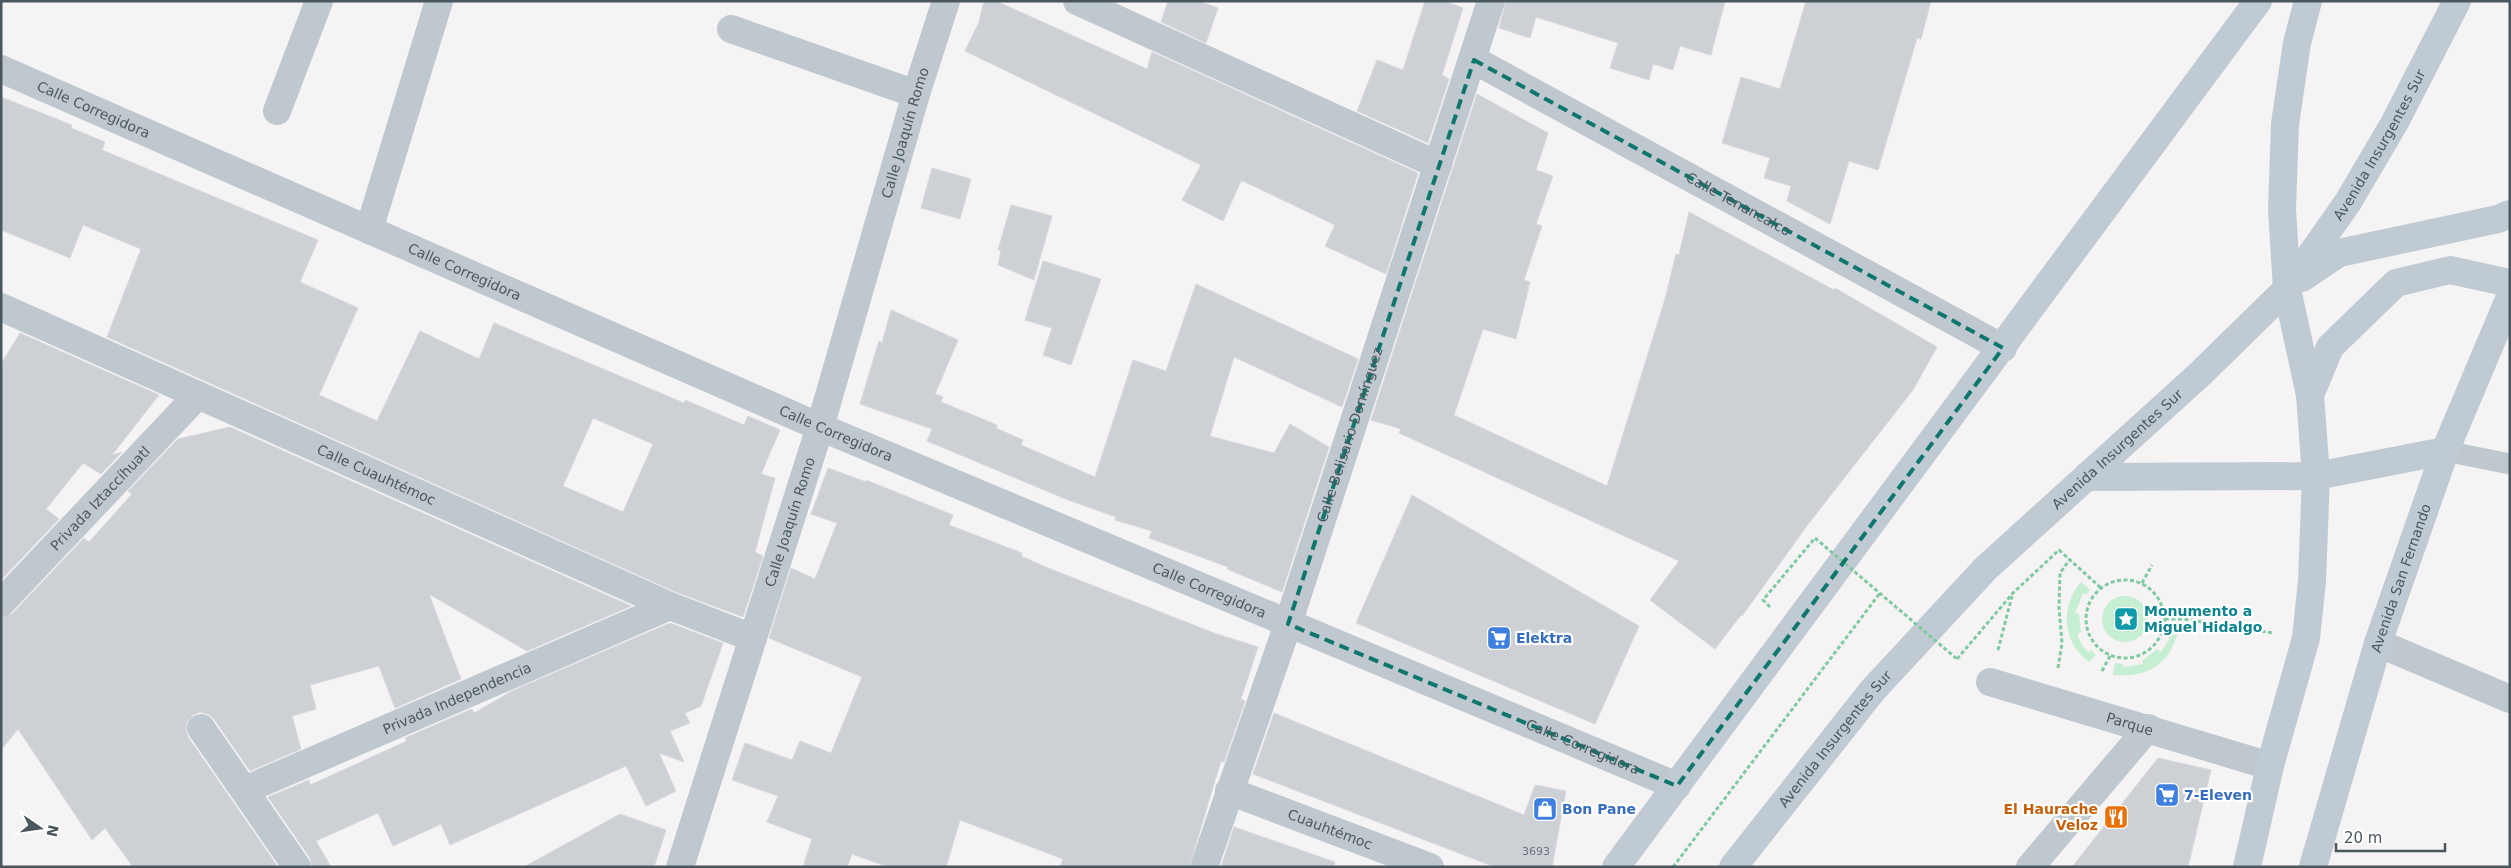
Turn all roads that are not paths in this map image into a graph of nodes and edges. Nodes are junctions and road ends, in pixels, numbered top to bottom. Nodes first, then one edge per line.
1 (320, 1) edge
2 (440, 1) edge
3 (946, 1) edge
4 (1077, 1) edge
5 (1491, 1) edge
6 (2258, 1) edge
7 (2308, 1) edge
8 (2457, 1) edge
9 (731, 30) dead end
10 (1474, 60) junction
11 (1, 69) edge
12 (916, 94) junction
13 (277, 111) dead end
14 (1438, 165) junction
15 (2510, 214) edge
16 (369, 230) junction
17 (2510, 283) edge
18 (2287, 289) junction
19 (2510, 297) edge
20 (1, 307) edge
21 (2003, 348) junction
22 (198, 395) junction
23 (2310, 395) junction
24 (820, 427) junction
25 (2445, 451) junction
26 (2510, 464) edge
27 (2316, 476) junction
28 (2086, 477) junction
29 (1, 603) edge
30 (670, 606) junction
31 (1288, 624) junction
32 (753, 638) junction
33 (2378, 643) junction
34 (1990, 682) road end
35 (2510, 699) edge
36 (201, 728) dead end
37 (2148, 728) junction
38 (2270, 766) junction
39 (1677, 786) junction
40 (245, 790) junction
41 (1229, 791) junction
42 (297, 867) edge
43 (680, 867) edge
44 (1204, 867) edge
45 (1430, 867) edge
46 (1616, 867) edge
47 (1733, 867) edge
48 (2030, 867) edge
49 (2247, 867) edge
50 (2313, 867) edge

1 - 13 street
2 - 16 street
3 - 12 street, Calle Joaquín Romo
4 - 14 street
5 - 10 street, Calle Belisario Domínguez
6 - 21 main road
7 - 18 main road
8 - 18 main road, Avenida Insurgentes Sur
9 - 12 street
10 - 14 street, Calle Belisario Domínguez
10 - 21 street, Calle Tenancalco
11 - 16 street, Calle Corregidora
12 - 24 street, Calle Joaquín Romo
14 - 31 street, Calle Belisario Domínguez
15 - 18 main road
16 - 24 street, Calle Corregidora
17 - 23 main road
18 - 23 main road
18 - 28 main road, Avenida Insurgentes Sur
19 - 25 main road, Avenida San Fernando
20 - 22 street, Calle Cuauhtémoc
21 - 39 main road
22 - 29 street, Privada Iztaccíhuatl
22 - 30 street, Calle Cuauhtémoc
23 - 27 main road
24 - 31 street, Calle Corregidora
24 - 32 street, Calle Joaquín Romo
25 - 26 lane
25 - 27 main road
25 - 33 main road, Avenida San Fernando
27 - 28 main road
27 - 38 main road
28 - 47 main road, Avenida Insurgentes Sur
30 - 32 street, Calle Cuauhtémoc
30 - 40 street, Privada Independencia
31 - 39 street, Calle Corregidora
31 - 41 street, Calle Belisario Domínguez
32 - 43 street, Calle Joaquín Romo
33 - 35 street
33 - 50 main road, Avenida San Fernando
34 - 37 street, Parque
36 - 40 street
37 - 38 street, Parque
37 - 48 street
38 - 49 main road
39 - 46 main road
40 - 42 street
41 - 44 street, Calle Belisario Domínguez
41 - 45 street, Cuauhtémoc

